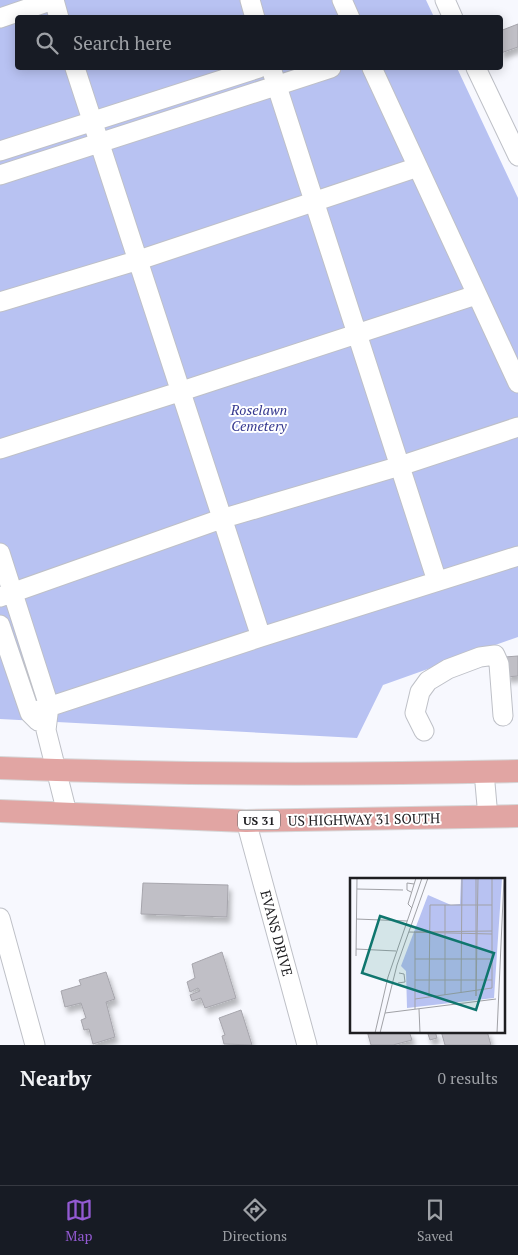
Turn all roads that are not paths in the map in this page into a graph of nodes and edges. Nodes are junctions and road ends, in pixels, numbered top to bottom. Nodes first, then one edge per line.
1 (54, 0) edge
2 (250, 0) edge
3 (342, 0) edge
4 (58, 15) edge
5 (254, 15) edge
6 (349, 15) edge
7 (0, 18) edge
8 (76, 70) edge
9 (252, 70) edge
10 (317, 70) edge
11 (373, 70) edge
12 (477, 70) edge
13 (274, 76) edge
14 (92, 121) junction
15 (100, 143) junction
16 (0, 151) edge
17 (518, 156) edge
18 (418, 166) junction
19 (0, 175) edge
20 (314, 201) junction
21 (139, 260) junction
22 (476, 295) junction
23 (0, 302) edge
24 (357, 334) junction
25 (518, 383) edge
26 (182, 392) junction
27 (518, 427) edge
28 (0, 449) edge
29 (400, 466) junction
30 (221, 519) junction
31 (0, 553) edge
32 (518, 556) edge
33 (437, 581) junction
34 (6, 595) edge
35 (0, 626) edge
36 (260, 637) junction
37 (48, 706) junction
38 (30, 713) junction
39 (503, 716) dead end
40 (46, 730) junction
41 (424, 732) dead end
42 (0, 768) edge
43 (56, 770) junction
44 (518, 771) edge
45 (484, 772) junction
46 (0, 811) edge
47 (67, 813) junction
48 (518, 816) edge
49 (488, 817) junction
50 (246, 821) junction
51 (0, 918) edge
52 (35, 1045) edge
53 (307, 1045) edge

1 - 4 street
1 - 7 street
2 - 5 street
3 - 6 street
8 - 14 street
9 - 14 street
10 - 13 street
11 - 18 street
12 - 17 street
13 - 15 street
13 - 20 street
14 - 15 street
14 - 16 street
15 - 19 street
15 - 21 street
18 - 20 street
18 - 22 street
20 - 21 street
20 - 24 street
21 - 23 street
21 - 26 street
22 - 24 street
22 - 25 street
24 - 26 street
24 - 29 street
26 - 28 street
26 - 30 street
27 - 29 street
29 - 30 street
29 - 33 street
30 - 34 street
30 - 36 street
31 - 34 street
32 - 33 street
33 - 36 street
34 - 37 street
35 - 38 street
36 - 37 street
37 - 38 street
37 - 40 street
38 - 40 street
39 - 41 street
40 - 43 street
42 - 43 main road
43 - 45 main road
43 - 47 street
44 - 45 main road
45 - 49 street
46 - 47 main road, US HIGHWAY 31 SOUTH / US 31
47 - 50 main road, US HIGHWAY 31 SOUTH / US 31
48 - 49 main road, US HIGHWAY 31 SOUTH / US 31
49 - 50 main road, US HIGHWAY 31 SOUTH / US 31
50 - 53 street, EVANS DRIVE
51 - 52 street

